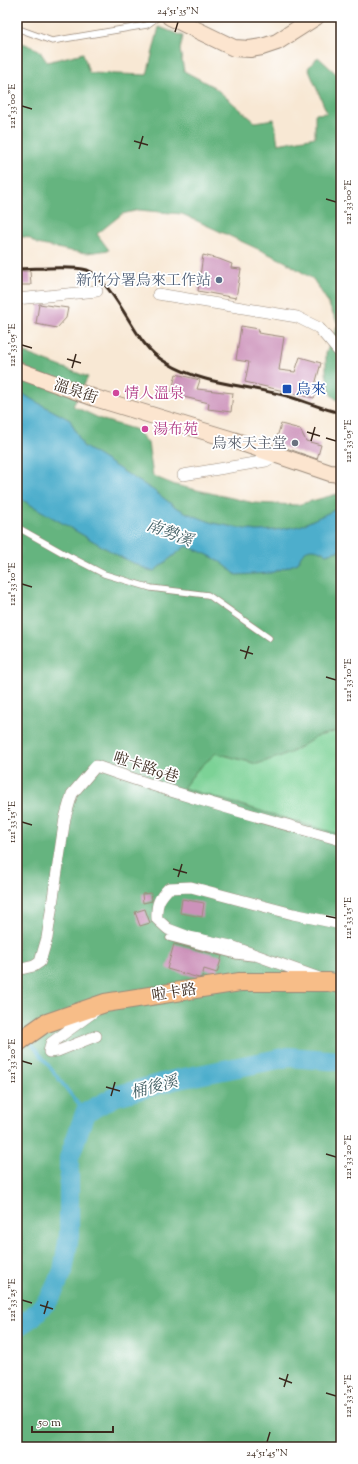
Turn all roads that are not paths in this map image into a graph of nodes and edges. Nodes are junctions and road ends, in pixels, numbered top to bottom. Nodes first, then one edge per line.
1 (158, 17) edge
2 (170, 17) edge
3 (316, 17) edge
4 (17, 27) edge
5 (97, 292) dead end
6 (158, 294) dead end
7 (17, 299) edge
8 (341, 354) edge
9 (17, 370) edge
10 (277, 454) junction
11 (341, 474) edge
12 (183, 475) dead end
13 (17, 527) edge
14 (269, 638) dead end
15 (341, 840) edge
16 (341, 924) edge
17 (169, 938) dead end
18 (271, 960) junction
19 (17, 970) edge
20 (335, 983) edge
21 (105, 1003) junction
22 (96, 1036) dead end
23 (17, 1043) edge

1 - 4 lane
2 - 3 street
5 - 7 street
6 - 8 street
9 - 10 street, 溫泉街
10 - 11 street, 溫泉街
10 - 12 street
13 - 14 lane
15 - 19 street, 啦卡路9巷
16 - 18 street
17 - 18 lane
18 - 20 street
20 - 21 main road, 啦卡路
21 - 22 street
21 - 23 main road, 啦卡路

